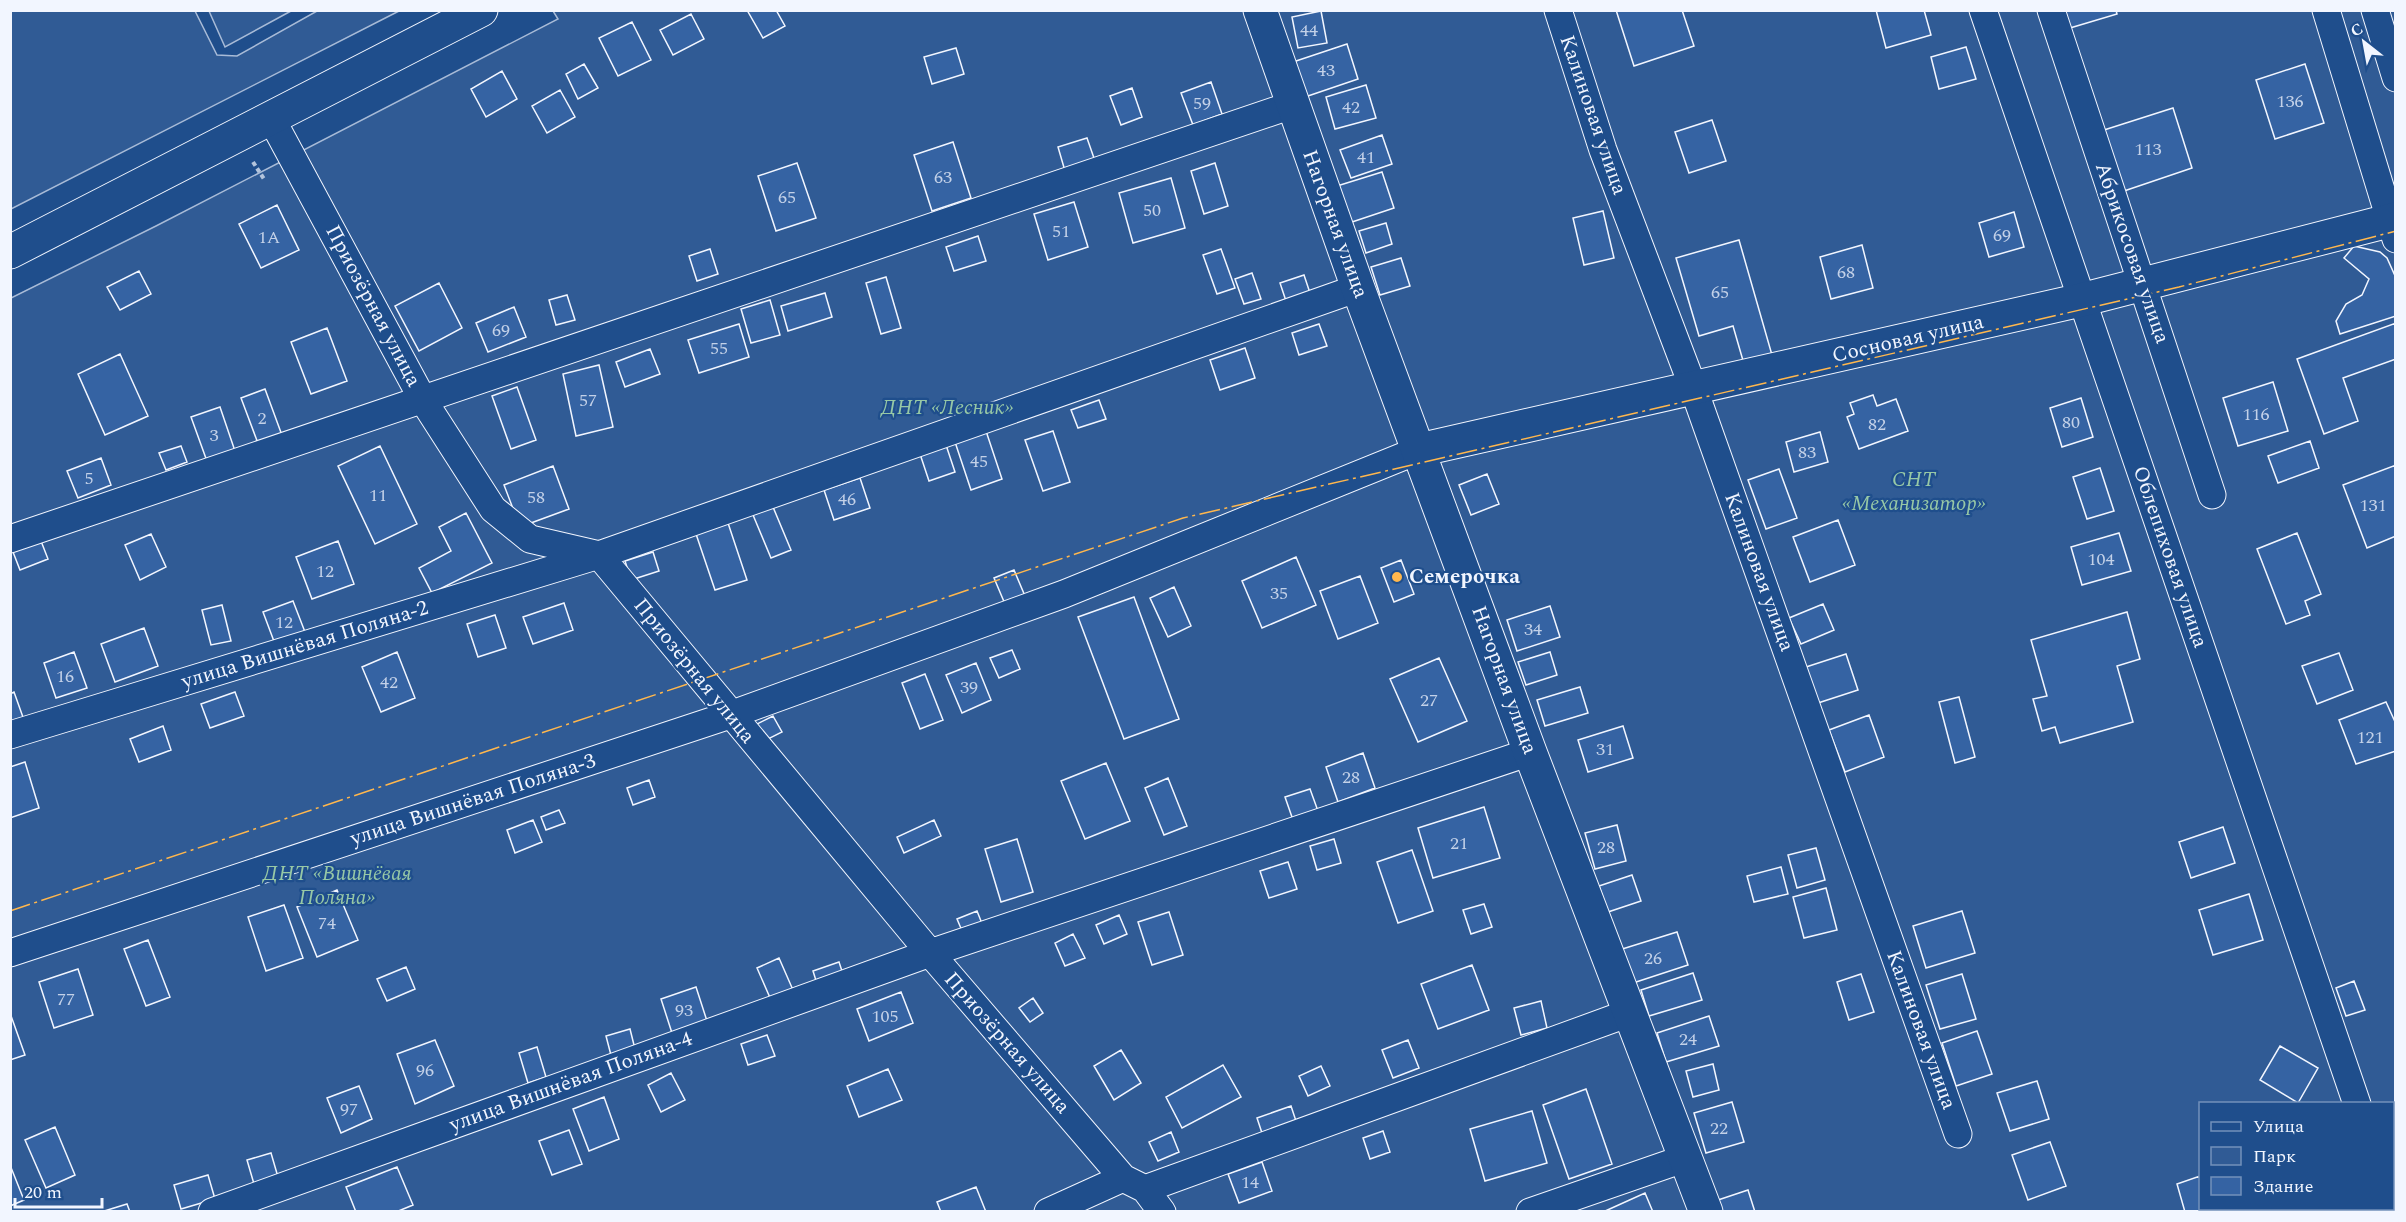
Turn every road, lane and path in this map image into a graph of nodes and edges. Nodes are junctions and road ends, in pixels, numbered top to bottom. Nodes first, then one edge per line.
1 (481, 10) edge
2 (1260, 10) edge
3 (1558, 10) edge
4 (1983, 10) edge
5 (2051, 10) edge
6 (2326, 10) edge
7 (2375, 10) edge
8 (2396, 78) edge
9 (1292, 105) junction
10 (271, 118) junction
11 (2394, 226) edge
12 (10, 252) edge
13 (2142, 284) junction
14 (1358, 288) junction
15 (2081, 300) junction
16 (1693, 387) junction
17 (423, 400) junction
18 (1419, 450) junction
19 (2212, 495) dead end
20 (10, 539) edge
21 (598, 555) junction
22 (730, 715) junction
23 (10, 735) edge
24 (1530, 752) junction
25 (10, 953) edge
26 (930, 953) junction
27 (1629, 1013) junction
28 (2356, 1102) edge
29 (1958, 1134) dead end
30 (1686, 1158) junction
31 (1134, 1183) junction
32 (212, 1212) edge
33 (1048, 1212) edge
34 (1162, 1212) edge
35 (1530, 1212) edge
36 (1706, 1212) edge

1 - 10 street
2 - 9 street, Нагорная улица
3 - 16 street, Калиновая улица
4 - 15 street, Облепиховая улица
5 - 13 street, Абрикосовая улица
6 - 11 street
7 - 8 street
9 - 14 street, Нагорная улица
9 - 17 street
10 - 12 street
10 - 17 street, Приозёрная улица
11 - 13 street, Сосновая улица
13 - 15 street, Сосновая улица
13 - 19 street, Абрикосовая улица
14 - 18 street, Нагорная улица
14 - 21 street, улица Вишнёвая Поляна-2
15 - 16 street, Сосновая улица
15 - 28 street, Облепиховая улица
16 - 18 street, Сосновая улица
16 - 29 street, Калиновая улица
17 - 20 street
17 - 21 street, Приозёрная улица
18 - 22 street, улица Вишнёвая Поляна-3
18 - 24 street, Нагорная улица
21 - 22 street, Приозёрная улица
21 - 23 street, улица Вишнёвая Поляна-2
22 - 25 street, улица Вишнёвая Поляна-3
22 - 26 street, Приозёрная улица
24 - 26 street, улица Вишнёвая Поляна-4
24 - 27 street, Нагорная улица
26 - 31 street, Приозёрная улица
26 - 32 street, улица Вишнёвая Поляна-4
27 - 30 street, Нагорная улица
27 - 31 street
30 - 35 street
30 - 36 street, Нагорная улица
31 - 33 street
31 - 34 street, Приозёрная улица

